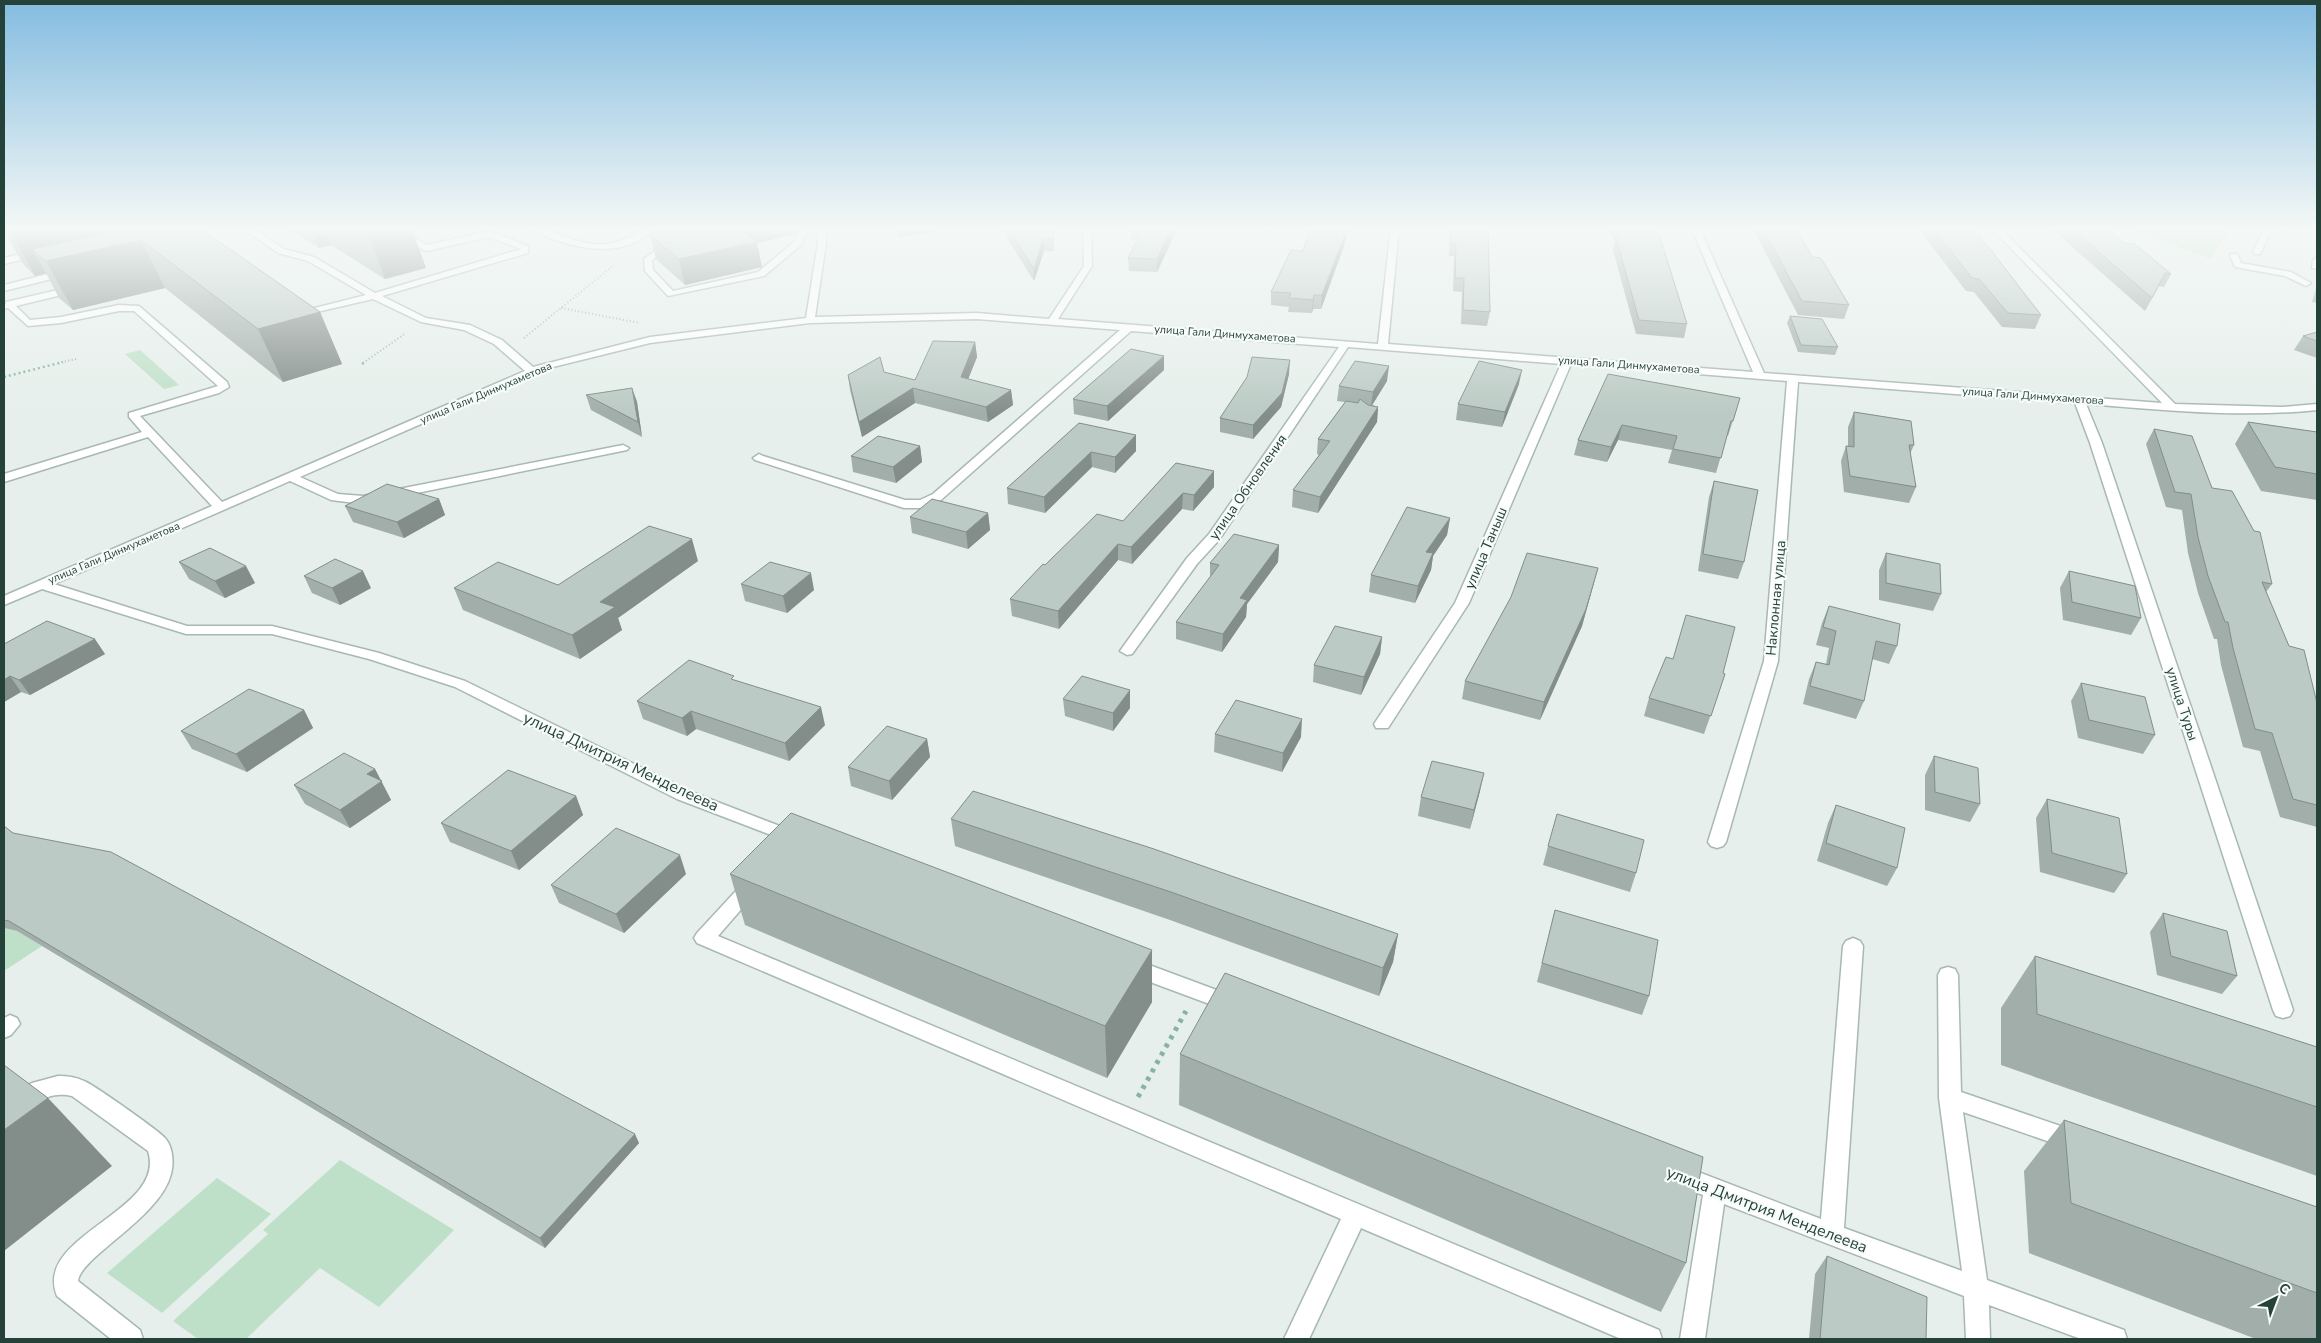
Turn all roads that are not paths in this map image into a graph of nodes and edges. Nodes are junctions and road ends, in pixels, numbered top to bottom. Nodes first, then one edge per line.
1 (70, 290) edge
2 (363, 290) edge
3 (395, 290) edge
4 (667, 290) edge
5 (690, 290) edge
6 (810, 290) edge
7 (1073, 290) edge
8 (1389, 290) edge
9 (1723, 290) edge
10 (2056, 290) edge
11 (374, 296) junction
12 (6, 305) edge
13 (288, 310) edge
14 (810, 320) junction
15 (1052, 321) junction
16 (1129, 327) junction
17 (1346, 344) junction
18 (1383, 346) junction
19 (1568, 360) junction
20 (532, 372) junction
21 (1760, 374) junction
22 (1793, 377) junction
23 (2079, 399) junction
24 (2172, 406) junction
25 (2317, 407) edge
26 (150, 433) junction
27 (623, 448) dead end
28 (759, 458) dead end
29 (290, 477) junction
30 (4, 478) edge
31 (220, 508) junction
32 (42, 585) junction
33 (4, 601) edge
34 (1127, 651) dead end
35 (1382, 724) dead end
36 (1717, 842) dead end
37 (1853, 946) dead end
38 (1114, 960) edge
39 (1948, 974) dead end
40 (2283, 1010) dead end
41 (1252, 1012) edge
42 (1950, 1098) junction
43 (4, 1110) edge
44 (2091, 1146) edge
45 (1663, 1170) edge
46 (1715, 1190) junction
47 (1356, 1214) junction
48 (1832, 1235) junction
49 (1976, 1289) junction
50 (130, 1339) edge
51 (1296, 1339) edge
52 (1650, 1339) edge
53 (1692, 1339) edge
54 (1978, 1339) edge
55 (2115, 1339) edge

1 - 12 street
2 - 11 street
3 - 11 street
4 - 5 street
6 - 14 street
7 - 15 street
8 - 18 street
9 - 21 street
10 - 24 street
11 - 13 street
11 - 20 street
12 - 26 street
14 - 15 street, улица Гали Динмухаметова
14 - 20 street, улица Гали Динмухаметова
15 - 16 street, улица Гали Динмухаметова
16 - 17 street, улица Гали Динмухаметова
16 - 28 street
17 - 18 street, улица Гали Динмухаметова
17 - 34 street, улица Обновления
18 - 19 street, улица Гали Динмухаметова
19 - 21 street, улица Гали Динмухаметова
19 - 35 street, улица Таныш
20 - 29 street, улица Гали Динмухаметова
21 - 22 street, улица Гали Динмухаметова
22 - 23 street, улица Гали Динмухаметова
22 - 36 street, Наклонная улица
23 - 24 street, улица Гали Динмухаметова
23 - 40 street, улица Туры
24 - 25 street, улица Гали Динмухаметова
26 - 30 street
26 - 31 street
27 - 29 street
29 - 31 street, улица Гали Динмухаметова
31 - 32 street, улица Гали Динмухаметова
32 - 33 street, улица Гали Динмухаметова
32 - 47 street, улица Дмитрия Менделеева
37 - 48 street
38 - 41 street
39 - 42 street
42 - 44 street
42 - 49 street
43 - 50 street
45 - 46 street, улица Дмитрия Менделеева
46 - 48 street, улица Дмитрия Менделеева
46 - 53 street
47 - 51 street
47 - 52 street
48 - 49 street, улица Дмитрия Менделеева
49 - 54 street
49 - 55 street, улица Дмитрия Менделеева

